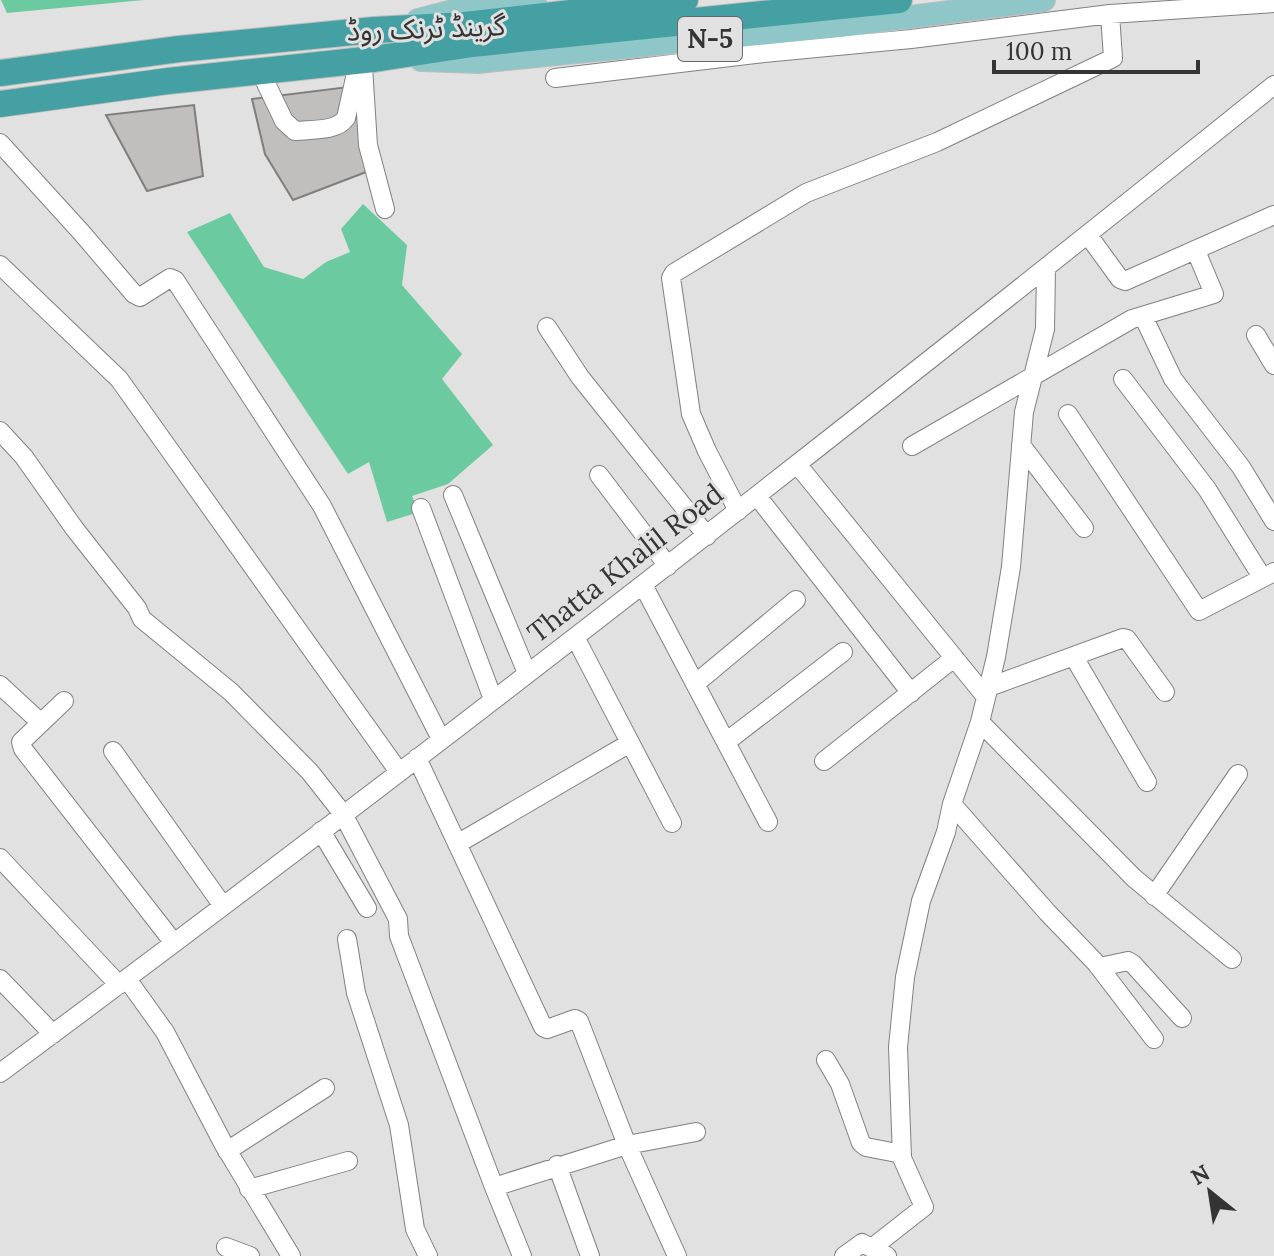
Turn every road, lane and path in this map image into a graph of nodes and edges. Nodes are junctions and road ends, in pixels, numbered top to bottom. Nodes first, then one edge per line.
1 (535, 0) edge
2 (685, 0) edge
3 (899, 0) edge
4 (1044, 0) edge
5 (1274, 3) edge
6 (1110, 14) junction
7 (374, 30) junction
8 (839, 36) junction
9 (365, 60) junction
10 (260, 71) junction
11 (10, 72) edge
12 (555, 78) dead end
13 (1274, 85) edge
14 (11, 102) edge
15 (0, 143) edge
16 (385, 209) dead end
17 (1274, 215) edge
18 (1088, 235) junction
19 (1196, 251) junction
20 (0, 265) edge
21 (1046, 269) junction
22 (1143, 316) junction
23 (547, 327) dead end
24 (1256, 335) dead end
25 (1274, 365) edge
26 (1033, 376) junction
27 (1123, 379) dead end
28 (1068, 414) dead end
29 (0, 431) edge
30 (1021, 445) junction
31 (912, 446) dead end
32 (797, 464) junction
33 (599, 475) dead end
34 (453, 495) dead end
35 (757, 496) junction
36 (421, 508) dead end
37 (738, 511) junction
38 (1274, 521) edge
39 (1084, 528) dead end
40 (707, 536) junction
41 (668, 566) junction
42 (1268, 574) edge
43 (643, 585) junction
44 (796, 600) dead end
45 (575, 637) junction
46 (843, 652) dead end
47 (1074, 657) junction
48 (954, 658) junction
49 (527, 673) junction
50 (695, 684) junction
51 (0, 685) edge
52 (987, 692) junction
53 (1165, 692) dead end
54 (911, 693) junction
55 (493, 699) junction
56 (64, 701) dead end
57 (40, 722) junction
58 (980, 722) junction
59 (441, 739) junction
60 (726, 742) junction
61 (630, 743) junction
62 (113, 751) dead end
63 (417, 758) junction
64 (824, 761) dead end
65 (399, 772) junction
66 (1238, 774) dead end
67 (1147, 782) dead end
68 (952, 804) junction
69 (343, 814) junction
70 (768, 822) dead end
71 (672, 823) dead end
72 (321, 831) junction
73 (457, 844) junction
74 (0, 858) edge
75 (1154, 896) junction
76 (223, 906) junction
77 (367, 908) dead end
78 (347, 939) dead end
79 (174, 943) junction
80 (1232, 959) dead end
81 (1100, 967) junction
82 (0, 979) edge
83 (123, 982) junction
84 (1182, 1018) dead end
85 (53, 1034) junction
86 (1154, 1039) dead end
87 (826, 1060) dead end
88 (0, 1073) edge
89 (325, 1088) dead end
90 (696, 1132) dead end
91 (627, 1145) junction
92 (227, 1151) junction
93 (902, 1154) junction
94 (348, 1161) dead end
95 (557, 1165) junction
96 (494, 1187) junction
97 (249, 1189) junction
98 (226, 1247) dead end
99 (880, 1252) edge
100 (250, 1256) edge
101 (291, 1256) edge
102 (428, 1256) edge
103 (522, 1256) edge
104 (590, 1256) edge
105 (677, 1256) edge
106 (844, 1256) edge

1 - 7 main road, گرینڈ ٹرنک روڈ
2 - 7 highway
3 - 9 highway
4 - 8 main road, گرینڈ ٹرنک روڈ / N-5
5 - 6 street
6 - 8 street
6 - 37 street
7 - 11 highway, گرینڈ ٹرنک روڈ
8 - 9 main road, گرینڈ ٹرنک روڈ / N-5
8 - 12 street
9 - 10 highway, گرینڈ ٹرنک روڈ / N-5
9 - 10 street
9 - 16 street
10 - 14 highway, گرینڈ ٹرنک روڈ / N-5
11 - 14 highway
13 - 18 street, Thatta Khalil Road
15 - 59 street
17 - 19 street
18 - 19 street
18 - 21 street, Thatta Khalil Road
19 - 22 street
20 - 65 street
21 - 26 street
21 - 32 street, Thatta Khalil Road
22 - 26 street
22 - 38 street
23 - 40 street
24 - 25 street
26 - 30 street
26 - 31 street
27 - 42 street
28 - 42 street
29 - 69 street
30 - 39 street
30 - 52 street
32 - 35 street, Thatta Khalil Road
32 - 48 street
33 - 41 street
34 - 49 street
35 - 37 street, Thatta Khalil Road
35 - 54 street
36 - 55 street
37 - 40 street, Thatta Khalil Road
40 - 41 street, Thatta Khalil Road
41 - 43 street, Thatta Khalil Road
43 - 45 street, Thatta Khalil Road
43 - 50 street
44 - 50 street
45 - 49 street, Thatta Khalil Road
45 - 61 street
46 - 60 street
47 - 52 street
47 - 53 street
47 - 67 street
48 - 52 street
48 - 54 street
49 - 55 street, Thatta Khalil Road
50 - 60 street
51 - 57 street
52 - 58 street
54 - 64 street
55 - 59 street, Thatta Khalil Road
56 - 57 street
57 - 79 street
58 - 68 street
58 - 75 street
59 - 63 street, Thatta Khalil Road
60 - 70 street
61 - 71 street
61 - 73 street
62 - 76 street
63 - 65 street, Thatta Khalil Road
63 - 73 street
65 - 69 street, Thatta Khalil Road
66 - 75 street
68 - 81 street
68 - 93 street
69 - 72 street, Thatta Khalil Road
69 - 96 street
72 - 76 street, Thatta Khalil Road
72 - 77 street
73 - 91 street
74 - 83 street
75 - 80 street
76 - 79 street, Thatta Khalil Road
78 - 102 street
79 - 83 street, Thatta Khalil Road
81 - 84 street
81 - 86 street
82 - 85 street
83 - 85 street, Thatta Khalil Road
83 - 92 street
85 - 88 street, Thatta Khalil Road
87 - 93 street
89 - 92 street
90 - 91 street
91 - 95 street
91 - 105 street
92 - 97 street
93 - 99 street
94 - 97 street
95 - 96 street
95 - 104 street
96 - 103 street
97 - 101 street
98 - 100 street
99 - 106 street

